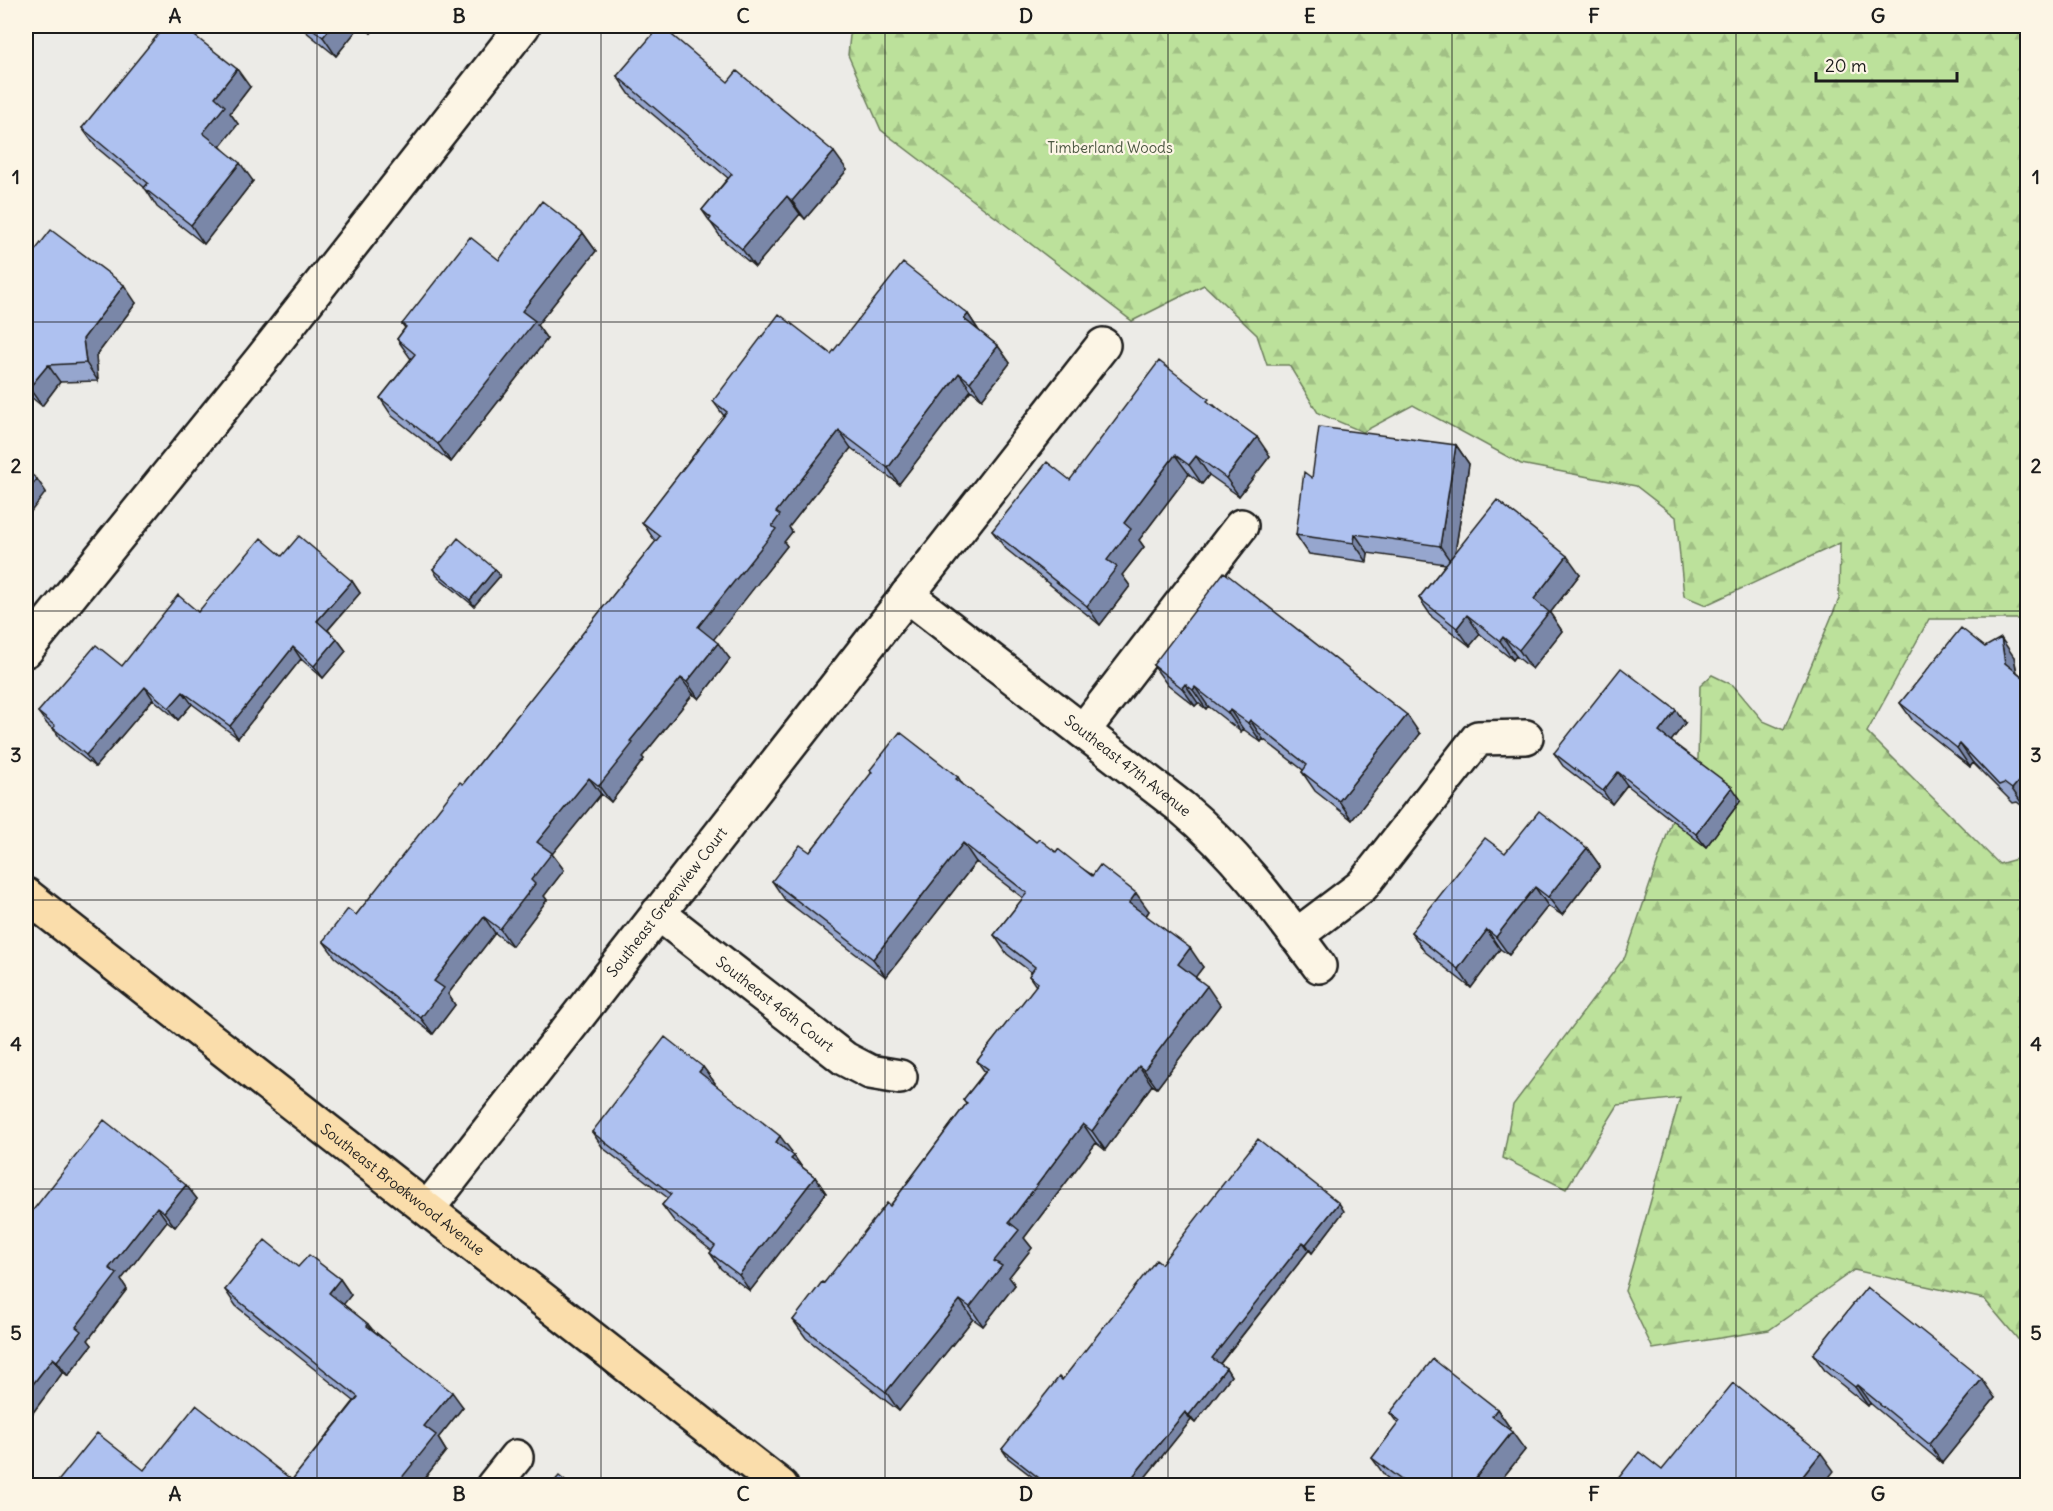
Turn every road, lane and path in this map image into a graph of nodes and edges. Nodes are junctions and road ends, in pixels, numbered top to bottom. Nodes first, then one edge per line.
1 (523, 26) edge
2 (1103, 345) dead end
3 (1242, 526) dead end
4 (907, 595) junction
5 (26, 650) edge
6 (1083, 731) junction
7 (1526, 737) dead end
8 (26, 895) edge
9 (658, 913) junction
10 (1296, 936) junction
11 (1319, 966) dead end
12 (900, 1077) dead end
13 (428, 1208) junction
14 (516, 1457) dead end
15 (493, 1485) edge
16 (781, 1485) edge

1 - 5 street
2 - 4 street, Southeast Greenview Court
3 - 6 street
4 - 6 street, Southeast 47th Avenue
4 - 9 street, Southeast Greenview Court
6 - 10 street, Southeast 47th Avenue
7 - 10 street
8 - 13 main road, Southeast Brookwood Avenue
9 - 12 street, Southeast 46th Court
9 - 13 street, Southeast Greenview Court
10 - 11 street, Southeast 47th Avenue
13 - 16 main road, Southeast Brookwood Avenue
14 - 15 street

